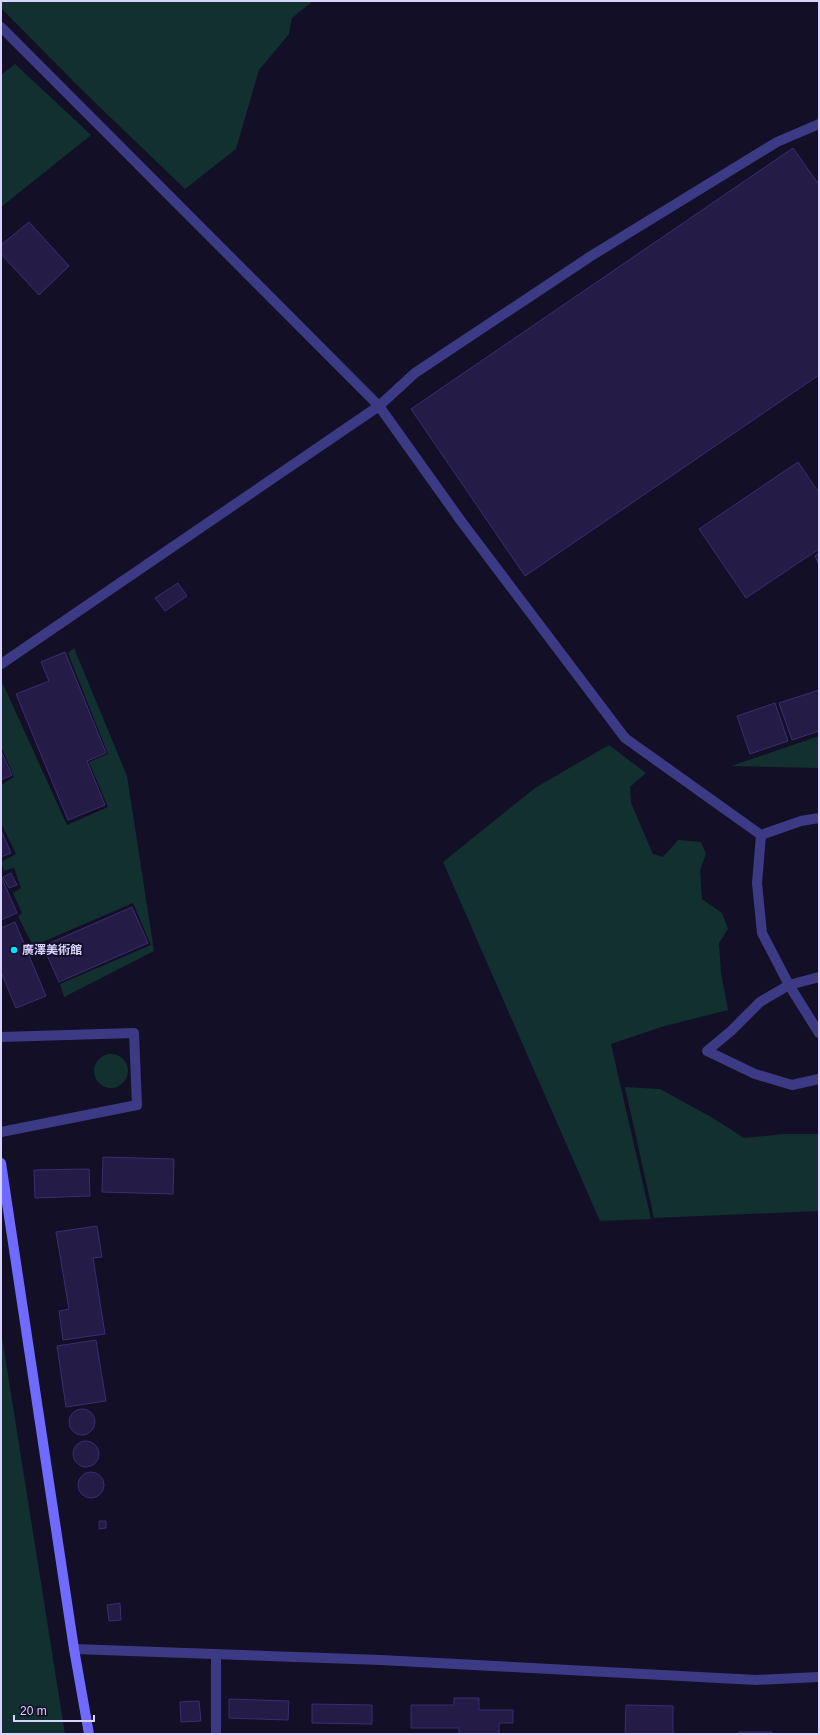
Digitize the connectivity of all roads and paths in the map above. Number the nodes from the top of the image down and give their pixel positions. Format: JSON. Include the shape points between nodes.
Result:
{"nodes":[{"id":1,"x":1,"y":27,"type":"edge"},
{"id":2,"x":819,"y":124,"type":"edge"},
{"id":3,"x":379,"y":406,"type":"junction"},
{"id":4,"x":1,"y":664,"type":"edge"},
{"id":5,"x":819,"y":818,"type":"edge"},
{"id":6,"x":761,"y":836,"type":"junction"},
{"id":7,"x":819,"y":976,"type":"edge"},
{"id":8,"x":789,"y":985,"type":"junction"},
{"id":9,"x":819,"y":1033,"type":"edge"},
{"id":10,"x":1,"y":1036,"type":"edge"},
{"id":11,"x":819,"y":1079,"type":"edge"},
{"id":12,"x":1,"y":1132,"type":"edge"},
{"id":13,"x":1,"y":1163,"type":"edge"},
{"id":14,"x":74,"y":1649,"type":"junction"},
{"id":15,"x":216,"y":1654,"type":"junction"},
{"id":16,"x":819,"y":1677,"type":"edge"},
{"id":17,"x":89,"y":1734,"type":"edge"},
{"id":18,"x":216,"y":1734,"type":"edge"}],
"edges":[{"from":1,"to":3,"type":"street"},
{"from":2,"to":3,"type":"street","via":[[777,142],[591,256],[415,373]]},
{"from":3,"to":4,"type":"street"},
{"from":3,"to":6,"type":"street","via":[[461,521],[625,738]]},
{"from":5,"to":6,"type":"street","via":[[801,821]]},
{"from":6,"to":8,"type":"street","via":[[757,883],[762,932]]},
{"from":7,"to":8,"type":"street"},
{"from":8,"to":9,"type":"street"},
{"from":8,"to":11,"type":"street","via":[[760,1002],[707,1051],[755,1074],[792,1085]]},
{"from":10,"to":12,"type":"street","via":[[134,1033],[137,1105]]},
{"from":13,"to":14,"type":"street"},
{"from":14,"to":15,"type":"street"},
{"from":14,"to":17,"type":"street"},
{"from":15,"to":16,"type":"street","via":[[756,1680]]},
{"from":15,"to":18,"type":"street"}]}
